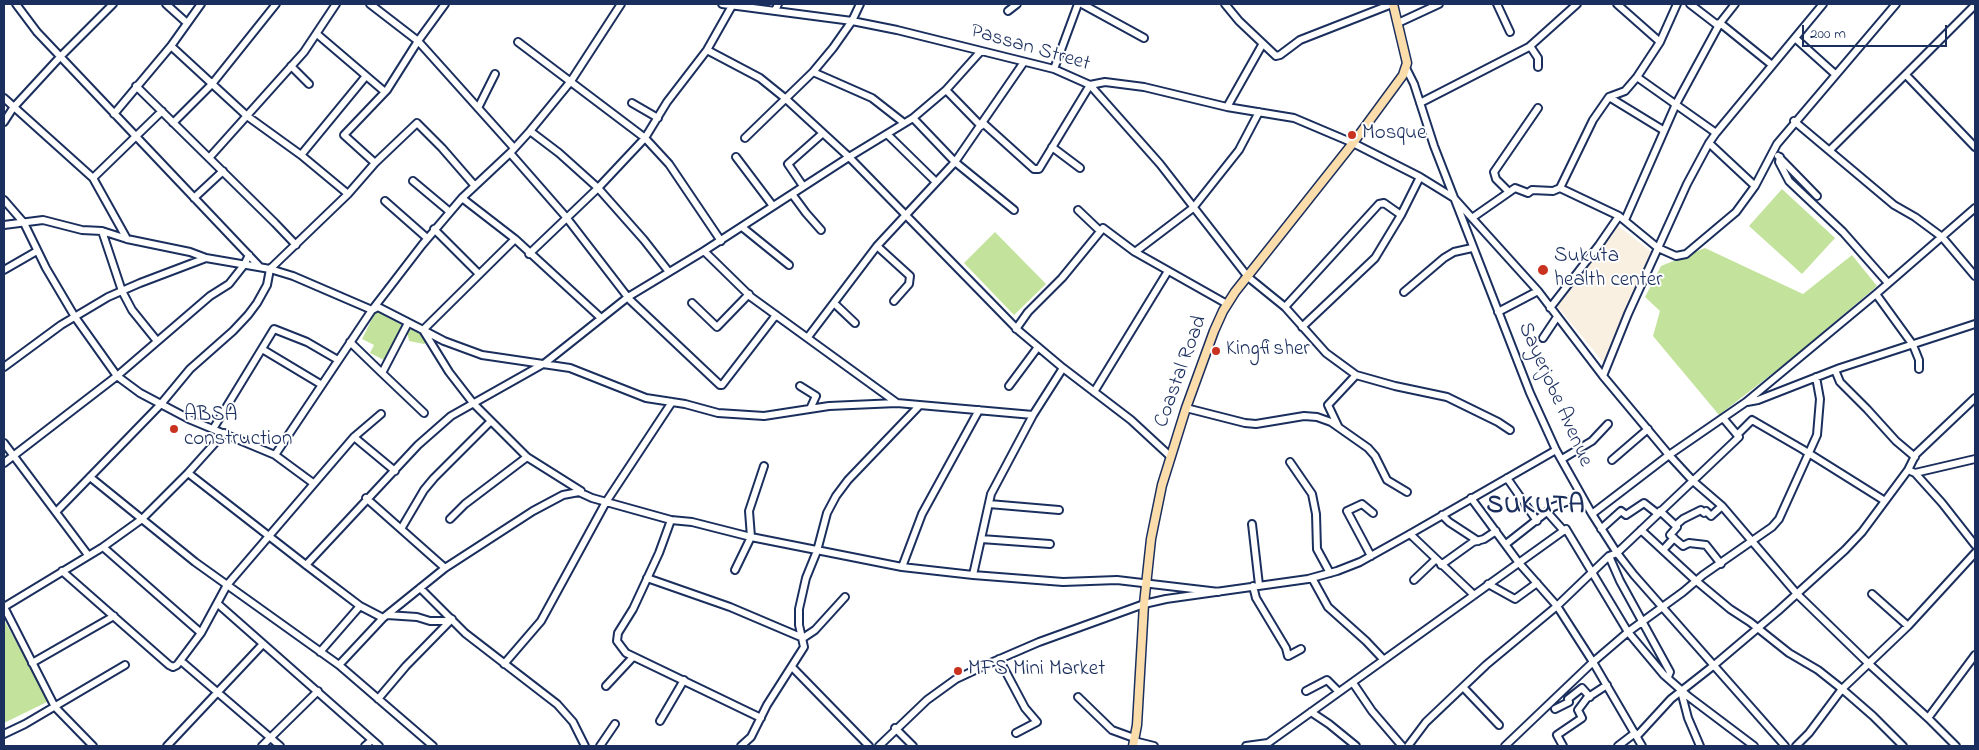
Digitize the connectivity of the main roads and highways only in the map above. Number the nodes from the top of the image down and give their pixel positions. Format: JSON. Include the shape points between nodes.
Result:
{"nodes":[{"id":1,"x":1392,"y":4,"type":"edge"},
{"id":2,"x":1406,"y":68,"type":"joint"},
{"id":3,"x":1134,"y":742,"type":"edge"}],
"edges":[{"from":1,"to":2,"type":"main road","name":"Sayerjobe Avenue"},
{"from":2,"to":3,"type":"main road","name":"Coastal Road","via":[[1353,143],[1227,304],[1214,331],[1162,486],[1146,584]]}]}
